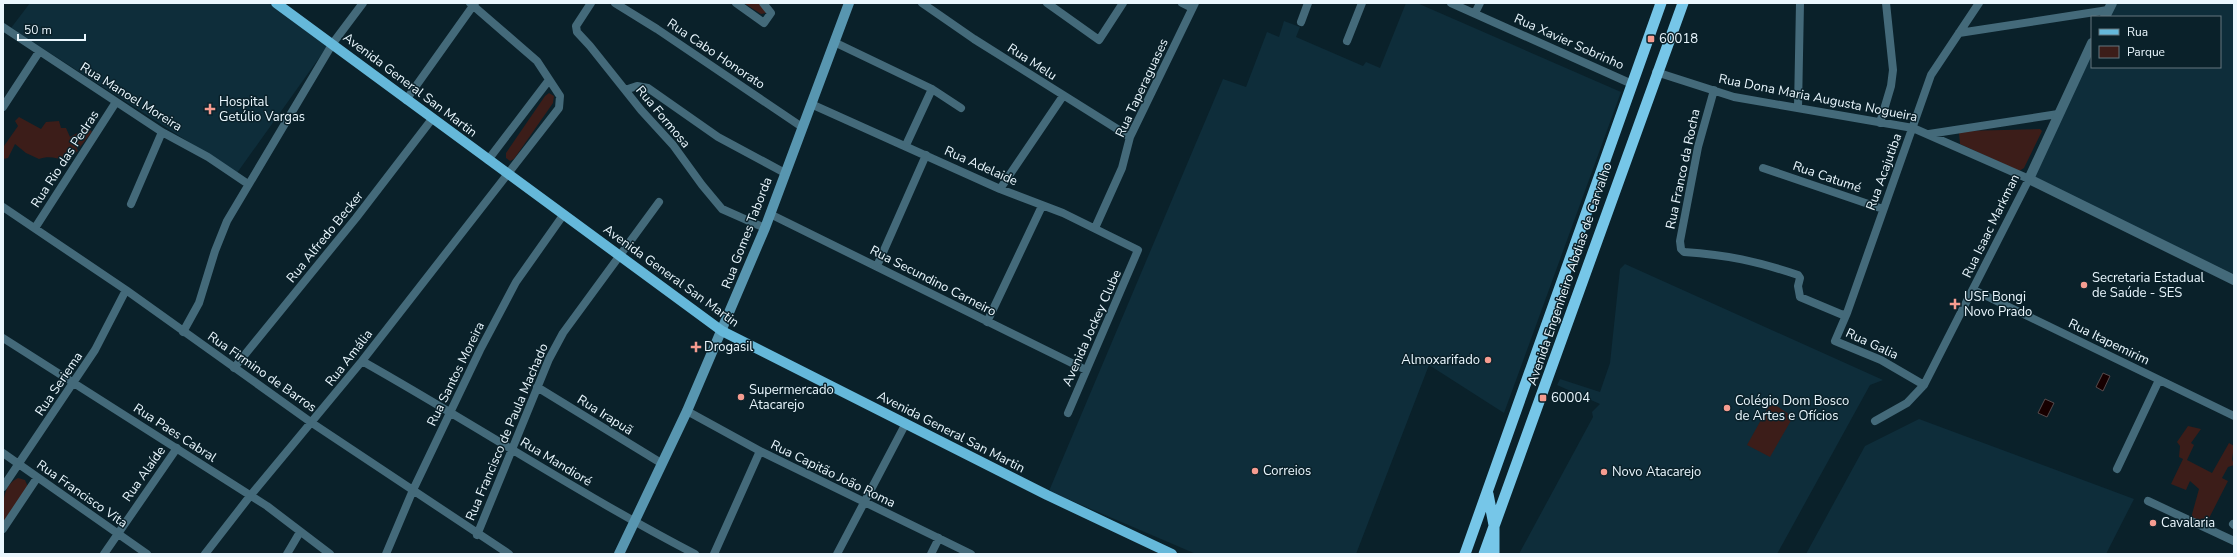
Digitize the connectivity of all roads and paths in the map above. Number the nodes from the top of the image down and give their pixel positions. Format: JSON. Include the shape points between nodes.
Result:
{"nodes":[{"id":1,"x":276,"y":3,"type":"edge"},
{"id":2,"x":363,"y":3,"type":"edge"},
{"id":3,"x":591,"y":3,"type":"edge"},
{"id":4,"x":615,"y":3,"type":"edge"},
{"id":5,"x":736,"y":3,"type":"edge"},
{"id":6,"x":763,"y":3,"type":"edge"},
{"id":7,"x":849,"y":3,"type":"edge"},
{"id":8,"x":922,"y":3,"type":"edge"},
{"id":9,"x":1047,"y":3,"type":"edge"},
{"id":10,"x":1123,"y":3,"type":"edge"},
{"id":11,"x":1182,"y":3,"type":"edge"},
{"id":12,"x":1308,"y":3,"type":"edge"},
{"id":13,"x":1362,"y":3,"type":"edge"},
{"id":14,"x":1451,"y":3,"type":"edge"},
{"id":15,"x":1480,"y":3,"type":"edge"},
{"id":16,"x":1661,"y":3,"type":"edge"},
{"id":17,"x":1683,"y":3,"type":"edge"},
{"id":18,"x":1800,"y":3,"type":"edge"},
{"id":19,"x":1886,"y":3,"type":"edge"},
{"id":20,"x":1979,"y":3,"type":"edge"},
{"id":21,"x":473,"y":4,"type":"edge"},
{"id":22,"x":1194,"y":6,"type":"edge"},
{"id":23,"x":2108,"y":10,"type":"edge"},
{"id":24,"x":1475,"y":13,"type":"junction"},
{"id":25,"x":1301,"y":22,"type":"dead end"},
{"id":26,"x":3,"y":27,"type":"edge"},
{"id":27,"x":1959,"y":33,"type":"junction"},
{"id":28,"x":1347,"y":41,"type":"dead end"},
{"id":29,"x":834,"y":42,"type":"junction"},
{"id":30,"x":333,"y":43,"type":"junction"},
{"id":31,"x":2091,"y":44,"type":"edge"},
{"id":32,"x":39,"y":52,"type":"junction"},
{"id":33,"x":1656,"y":72,"type":"junction"},
{"id":34,"x":549,"y":80,"type":"junction"},
{"id":35,"x":1632,"y":84,"type":"junction"},
{"id":36,"x":932,"y":89,"type":"junction"},
{"id":37,"x":625,"y":90,"type":"junction"},
{"id":38,"x":1714,"y":90,"type":"junction"},
{"id":39,"x":1063,"y":96,"type":"junction"},
{"id":40,"x":406,"y":100,"type":"junction"},
{"id":41,"x":116,"y":102,"type":"junction"},
{"id":42,"x":811,"y":104,"type":"junction"},
{"id":43,"x":3,"y":108,"type":"edge"},
{"id":44,"x":960,"y":108,"type":"dead end"},
{"id":45,"x":1798,"y":108,"type":"junction"},
{"id":46,"x":2058,"y":114,"type":"junction"},
{"id":47,"x":432,"y":119,"type":"junction"},
{"id":48,"x":1880,"y":123,"type":"junction"},
{"id":49,"x":802,"y":126,"type":"junction"},
{"id":50,"x":1912,"y":128,"type":"junction"},
{"id":51,"x":162,"y":132,"type":"junction"},
{"id":52,"x":1929,"y":134,"type":"junction"},
{"id":53,"x":1130,"y":137,"type":"junction"},
{"id":54,"x":906,"y":145,"type":"junction"},
{"id":55,"x":926,"y":155,"type":"junction"},
{"id":56,"x":488,"y":160,"type":"junction"},
{"id":57,"x":1762,"y":168,"type":"dead end"},
{"id":58,"x":785,"y":173,"type":"junction"},
{"id":59,"x":508,"y":174,"type":"junction"},
{"id":60,"x":2028,"y":179,"type":"junction"},
{"id":61,"x":248,"y":184,"type":"junction"},
{"id":62,"x":1000,"y":189,"type":"junction"},
{"id":63,"x":659,"y":202,"type":"dead end"},
{"id":64,"x":131,"y":204,"type":"dead end"},
{"id":65,"x":1042,"y":206,"type":"junction"},
{"id":66,"x":3,"y":207,"type":"edge"},
{"id":67,"x":1883,"y":209,"type":"junction"},
{"id":68,"x":564,"y":214,"type":"junction"},
{"id":69,"x":770,"y":214,"type":"junction"},
{"id":70,"x":35,"y":228,"type":"junction"},
{"id":71,"x":765,"y":228,"type":"junction"},
{"id":72,"x":1095,"y":228,"type":"junction"},
{"id":73,"x":1139,"y":252,"type":"joint"},
{"id":74,"x":620,"y":255,"type":"junction"},
{"id":75,"x":877,"y":266,"type":"junction"},
{"id":76,"x":2234,"y":280,"type":"edge"},
{"id":77,"x":126,"y":290,"type":"junction"},
{"id":78,"x":1974,"y":290,"type":"junction"},
{"id":79,"x":1846,"y":313,"type":"junction"},
{"id":80,"x":987,"y":322,"type":"junction"},
{"id":81,"x":722,"y":331,"type":"junction"},
{"id":82,"x":184,"y":332,"type":"junction"},
{"id":83,"x":3,"y":338,"type":"edge"},
{"id":84,"x":362,"y":361,"type":"junction"},
{"id":85,"x":234,"y":368,"type":"junction"},
{"id":86,"x":1086,"y":370,"type":"junction"},
{"id":87,"x":2159,"y":380,"type":"junction"},
{"id":88,"x":74,"y":383,"type":"junction"},
{"id":89,"x":1924,"y":384,"type":"junction"},
{"id":90,"x":537,"y":387,"type":"junction"},
{"id":91,"x":687,"y":411,"type":"junction"},
{"id":92,"x":451,"y":412,"type":"junction"},
{"id":93,"x":1068,"y":413,"type":"dead end"},
{"id":94,"x":2234,"y":416,"type":"edge"},
{"id":95,"x":1875,"y":421,"type":"dead end"},
{"id":96,"x":312,"y":423,"type":"junction"},
{"id":97,"x":906,"y":423,"type":"junction"},
{"id":98,"x":177,"y":448,"type":"junction"},
{"id":99,"x":513,"y":451,"type":"junction"},
{"id":100,"x":760,"y":451,"type":"junction"},
{"id":101,"x":3,"y":453,"type":"edge"},
{"id":102,"x":661,"y":463,"type":"junction"},
{"id":103,"x":19,"y":464,"type":"junction"},
{"id":104,"x":2117,"y":469,"type":"dead end"},
{"id":105,"x":37,"y":478,"type":"junction"},
{"id":106,"x":3,"y":487,"type":"edge"},
{"id":107,"x":413,"y":490,"type":"junction"},
{"id":108,"x":1487,"y":491,"type":"junction"},
{"id":109,"x":250,"y":496,"type":"junction"},
{"id":110,"x":2148,"y":501,"type":"dead end"},
{"id":111,"x":864,"y":502,"type":"junction"},
{"id":112,"x":634,"y":522,"type":"junction"},
{"id":113,"x":1494,"y":525,"type":"junction"},
{"id":114,"x":3,"y":529,"type":"edge"},
{"id":115,"x":300,"y":532,"type":"junction"},
{"id":116,"x":117,"y":534,"type":"junction"},
{"id":117,"x":477,"y":534,"type":"junction"},
{"id":118,"x":939,"y":538,"type":"junction"},
{"id":119,"x":2234,"y":541,"type":"edge"},
{"id":120,"x":104,"y":554,"type":"edge"},
{"id":121,"x":147,"y":554,"type":"edge"},
{"id":122,"x":205,"y":554,"type":"edge"},
{"id":123,"x":287,"y":554,"type":"edge"},
{"id":124,"x":330,"y":554,"type":"edge"},
{"id":125,"x":386,"y":554,"type":"edge"},
{"id":126,"x":508,"y":554,"type":"edge"},
{"id":127,"x":619,"y":554,"type":"edge"},
{"id":128,"x":695,"y":554,"type":"edge"},
{"id":129,"x":714,"y":554,"type":"edge"},
{"id":130,"x":837,"y":554,"type":"edge"},
{"id":131,"x":931,"y":554,"type":"edge"},
{"id":132,"x":971,"y":554,"type":"edge"},
{"id":133,"x":1172,"y":554,"type":"edge"},
{"id":134,"x":1465,"y":554,"type":"edge"},
{"id":135,"x":1484,"y":554,"type":"edge"},
{"id":136,"x":1494,"y":554,"type":"edge"}],
"edges":[{"from":1,"to":30,"type":"main road","name":"Avenida General San Martin"},
{"from":2,"to":30,"type":"street"},
{"from":3,"to":37,"type":"street","name":"Rua Formosa","via":[[577,23],[576,30]]},
{"from":4,"to":49,"type":"street","name":"Rua Cabo Honorato"},
{"from":5,"to":6,"type":"street","via":[[764,22],[771,13]]},
{"from":7,"to":29,"type":"main road","name":"Rua Gomes Taborda"},
{"from":8,"to":39,"type":"street","name":"Rua Melu"},
{"from":9,"to":10,"type":"street","via":[[1099,40]]},
{"from":11,"to":22,"type":"street"},
{"from":12,"to":25,"type":"street"},
{"from":13,"to":28,"type":"street"},
{"from":14,"to":24,"type":"street","name":"Rua Xavier Sobrinho"},
{"from":15,"to":24,"type":"street"},
{"from":16,"to":35,"type":"highway","name":"Avenida Engenheiro Abdias de Carvalho"},
{"from":17,"to":33,"type":"highway","name":"Avenida Engenheiro Abdias de Carvalho"},
{"from":18,"to":45,"type":"street"},
{"from":19,"to":48,"type":"street","via":[[1893,70]]},
{"from":20,"to":27,"type":"street","name":"Rua Acajutiba"},
{"from":21,"to":34,"type":"street","via":[[536,61]]},
{"from":21,"to":40,"type":"street"},
{"from":22,"to":53,"type":"street","name":"Rua Taperaguases"},
{"from":23,"to":27,"type":"street"},
{"from":24,"to":35,"type":"street","name":"Rua Xavier Sobrinho"},
{"from":26,"to":32,"type":"street","name":"Rua Manoel Moreira"},
{"from":27,"to":50,"type":"street","name":"Rua Acajutiba","via":[[1931,76]]},
{"from":29,"to":36,"type":"street"},
{"from":29,"to":42,"type":"main road","name":"Rua Gomes Taborda"},
{"from":30,"to":40,"type":"main road","name":"Avenida General San Martin"},
{"from":30,"to":61,"type":"street"},
{"from":31,"to":46,"type":"street","name":"Rua Isaac Markman"},
{"from":32,"to":41,"type":"street","name":"Rua Manoel Moreira"},
{"from":32,"to":43,"type":"street"},
{"from":33,"to":38,"type":"street","name":"Rua Dona Maria Augusta Nogueira"},
{"from":33,"to":113,"type":"highway","name":"Avenida Engenheiro Abdias de Carvalho"},
{"from":34,"to":56,"type":"street"},
{"from":34,"to":59,"type":"street","name":"Rua Amália","via":[[560,96],[559,108]]},
{"from":35,"to":108,"type":"highway","name":"Avenida Engenheiro Abdias de Carvalho"},
{"from":36,"to":44,"type":"street"},
{"from":36,"to":54,"type":"street"},
{"from":37,"to":58,"type":"street","via":[[637,86],[648,88],[718,137]]},
{"from":37,"to":71,"type":"street","name":"Rua Formosa","via":[[673,145],[722,209]]},
{"from":38,"to":45,"type":"street","name":"Rua Dona Maria Augusta Nogueira","via":[[1734,97]]},
{"from":38,"to":79,"type":"street","name":"Rua Franco da Rocha","via":[[1698,147],[1680,246],[1684,252],[1728,255],[1798,275],[1800,297],[1840,314]]},
{"from":39,"to":53,"type":"street","name":"Rua Melu"},
{"from":39,"to":62,"type":"street"},
{"from":40,"to":47,"type":"main road","name":"Avenida General San Martin"},
{"from":41,"to":51,"type":"street","name":"Rua Manoel Moreira"},
{"from":41,"to":70,"type":"street","name":"Rua Rio das Pedras"},
{"from":42,"to":49,"type":"main road","name":"Rua Gomes Taborda"},
{"from":42,"to":54,"type":"street","name":"Rua Adelaide"},
{"from":45,"to":48,"type":"street","name":"Rua Dona Maria Augusta Nogueira"},
{"from":46,"to":52,"type":"street","name":"Rua Dona Maria Augusta Nogueira"},
{"from":46,"to":60,"type":"street","name":"Rua Isaac Markman"},
{"from":47,"to":56,"type":"main road","name":"Avenida General San Martin"},
{"from":47,"to":85,"type":"street","name":"Rua Alfredo Becker"},
{"from":48,"to":50,"type":"street","name":"Rua Dona Maria Augusta Nogueira"},
{"from":49,"to":58,"type":"main road","name":"Rua Gomes Taborda"},
{"from":50,"to":52,"type":"street","name":"Rua Dona Maria Augusta Nogueira"},
{"from":50,"to":67,"type":"street","name":"Rua Acajutiba"},
{"from":51,"to":61,"type":"street","name":"Rua Manoel Moreira","via":[[208,157]]},
{"from":51,"to":64,"type":"street"},
{"from":52,"to":60,"type":"street","name":"Rua Dona Maria Augusta Nogueira"},
{"from":53,"to":72,"type":"street","name":"Rua Taperaguases","via":[[1122,168]]},
{"from":54,"to":55,"type":"street","name":"Rua Adelaide"},
{"from":55,"to":62,"type":"street","name":"Rua Adelaide"},
{"from":55,"to":75,"type":"street"},
{"from":56,"to":59,"type":"main road","name":"Avenida General San Martin"},
{"from":57,"to":67,"type":"street","name":"Rua Catumé"},
{"from":58,"to":69,"type":"main road","name":"Rua Gomes Taborda"},
{"from":59,"to":68,"type":"main road","name":"Avenida General San Martin"},
{"from":59,"to":84,"type":"street","name":"Rua Amália"},
{"from":60,"to":76,"type":"street","name":"Rua Dona Maria Augusta Nogueira","via":[[2222,278]]},
{"from":60,"to":78,"type":"street","name":"Rua Isaac Markman"},
{"from":61,"to":82,"type":"street","via":[[227,221],[199,303]]},
{"from":62,"to":65,"type":"street","name":"Rua Adelaide"},
{"from":63,"to":74,"type":"street","name":"Rua Francisco de Paula Machado"},
{"from":65,"to":72,"type":"street","name":"Rua Adelaide"},
{"from":65,"to":80,"type":"street"},
{"from":66,"to":70,"type":"street","name":"Rua Firmino de Barros"},
{"from":67,"to":79,"type":"street","name":"Rua Acajutiba"},
{"from":68,"to":74,"type":"main road","name":"Avenida General San Martin"},
{"from":68,"to":92,"type":"street","name":"Rua Santos Moreira","via":[[516,282]]},
{"from":69,"to":71,"type":"main road","name":"Rua Gomes Taborda"},
{"from":69,"to":75,"type":"street","name":"Rua Secundino Carneiro"},
{"from":70,"to":77,"type":"street","name":"Rua Firmino de Barros"},
{"from":71,"to":81,"type":"main road","name":"Rua Gomes Taborda"},
{"from":72,"to":73,"type":"street","name":"Rua Adelaide","via":[[1136,248]]},
{"from":73,"to":86,"type":"street","name":"Avenida Jockey Clube"},
{"from":74,"to":81,"type":"main road","name":"Avenida General San Martin"},
{"from":74,"to":90,"type":"street","name":"Rua Francisco de Paula Machado","via":[[563,333]]},
{"from":75,"to":80,"type":"street","name":"Rua Secundino Carneiro"},
{"from":77,"to":82,"type":"street","name":"Rua Firmino de Barros"},
{"from":77,"to":88,"type":"street","name":"Rua Seriema","via":[[95,350]]},
{"from":78,"to":87,"type":"street","name":"Rua Itapemirim"},
{"from":78,"to":89,"type":"street","name":"Rua Isaac Markman"},
{"from":79,"to":89,"type":"street","name":"Rua Galia","via":[[1835,341],[1881,360]]},
{"from":80,"to":86,"type":"street","name":"Rua Secundino Carneiro"},
{"from":81,"to":91,"type":"main road","name":"Rua Gomes Taborda"},
{"from":81,"to":97,"type":"main road","name":"Avenida General San Martin"},
{"from":82,"to":85,"type":"street","name":"Rua Firmino de Barros"},
{"from":83,"to":88,"type":"street","name":"Rua Paes Cabral"},
{"from":84,"to":92,"type":"street","name":"Rua Mandioré"},
{"from":84,"to":96,"type":"street","name":"Rua Amália"},
{"from":85,"to":96,"type":"street","name":"Rua Firmino de Barros"},
{"from":86,"to":93,"type":"street","name":"Avenida Jockey Clube"},
{"from":87,"to":94,"type":"street","name":"Rua Itapemirim"},
{"from":87,"to":104,"type":"street"},
{"from":88,"to":98,"type":"street","name":"Rua Paes Cabral"},
{"from":88,"to":103,"type":"street","name":"Rua Seriema"},
{"from":89,"to":95,"type":"street","name":"Rua Isaac Markman","via":[[1907,403]]},
{"from":90,"to":99,"type":"street","name":"Rua Francisco de Paula Machado"},
{"from":90,"to":102,"type":"street","name":"Rua Irapuã"},
{"from":91,"to":100,"type":"street","name":"Rua Capitão João Roma"},
{"from":91,"to":102,"type":"main road","name":"Rua Gomes Taborda"},
{"from":92,"to":99,"type":"street","name":"Rua Mandioré"},
{"from":92,"to":107,"type":"street","name":"Rua Santos Moreira"},
{"from":96,"to":107,"type":"street","name":"Rua Firmino de Barros"},
{"from":96,"to":109,"type":"street","name":"Rua Amália"},
{"from":97,"to":111,"type":"street"},
{"from":97,"to":133,"type":"main road","name":"Avenida General San Martin","via":[[1047,496]]},
{"from":98,"to":109,"type":"street","name":"Rua Paes Cabral"},
{"from":98,"to":116,"type":"street","name":"Rua Alaíde"},
{"from":99,"to":112,"type":"street","name":"Rua Mandioré"},
{"from":99,"to":117,"type":"street","name":"Rua Francisco de Paula Machado"},
{"from":100,"to":111,"type":"street","name":"Rua Capitão João Roma"},
{"from":100,"to":129,"type":"street"},
{"from":101,"to":103,"type":"street","name":"Rua Francisco Vita"},
{"from":102,"to":112,"type":"main road","name":"Rua Gomes Taborda"},
{"from":103,"to":105,"type":"street","name":"Rua Francisco Vita"},
{"from":103,"to":106,"type":"street","name":"Rua Seriema"},
{"from":105,"to":114,"type":"street"},
{"from":105,"to":116,"type":"street","name":"Rua Francisco Vita"},
{"from":107,"to":117,"type":"street","name":"Rua Firmino de Barros"},
{"from":107,"to":125,"type":"street","name":"Rua Santos Moreira"},
{"from":108,"to":113,"type":"highway"},
{"from":108,"to":134,"type":"highway","name":"Avenida Engenheiro Abdias de Carvalho"},
{"from":109,"to":115,"type":"street","name":"Rua Paes Cabral"},
{"from":109,"to":122,"type":"street","name":"Rua Amália"},
{"from":110,"to":119,"type":"street"},
{"from":111,"to":118,"type":"street","name":"Rua Capitão João Roma"},
{"from":111,"to":130,"type":"street"},
{"from":112,"to":127,"type":"main road","name":"Rua Gomes Taborda"},
{"from":112,"to":128,"type":"street","name":"Rua Mandioré"},
{"from":113,"to":135,"type":"highway","name":"Avenida Engenheiro Abdias de Carvalho"},
{"from":113,"to":136,"type":"highway"},
{"from":115,"to":123,"type":"street"},
{"from":115,"to":124,"type":"street","name":"Rua Paes Cabral"},
{"from":116,"to":120,"type":"street","name":"Rua Alaíde"},
{"from":116,"to":121,"type":"street","name":"Rua Francisco Vita"},
{"from":117,"to":126,"type":"street","name":"Rua Firmino de Barros"},
{"from":118,"to":131,"type":"street"},
{"from":118,"to":132,"type":"street","name":"Rua Capitão João Roma"}]}
